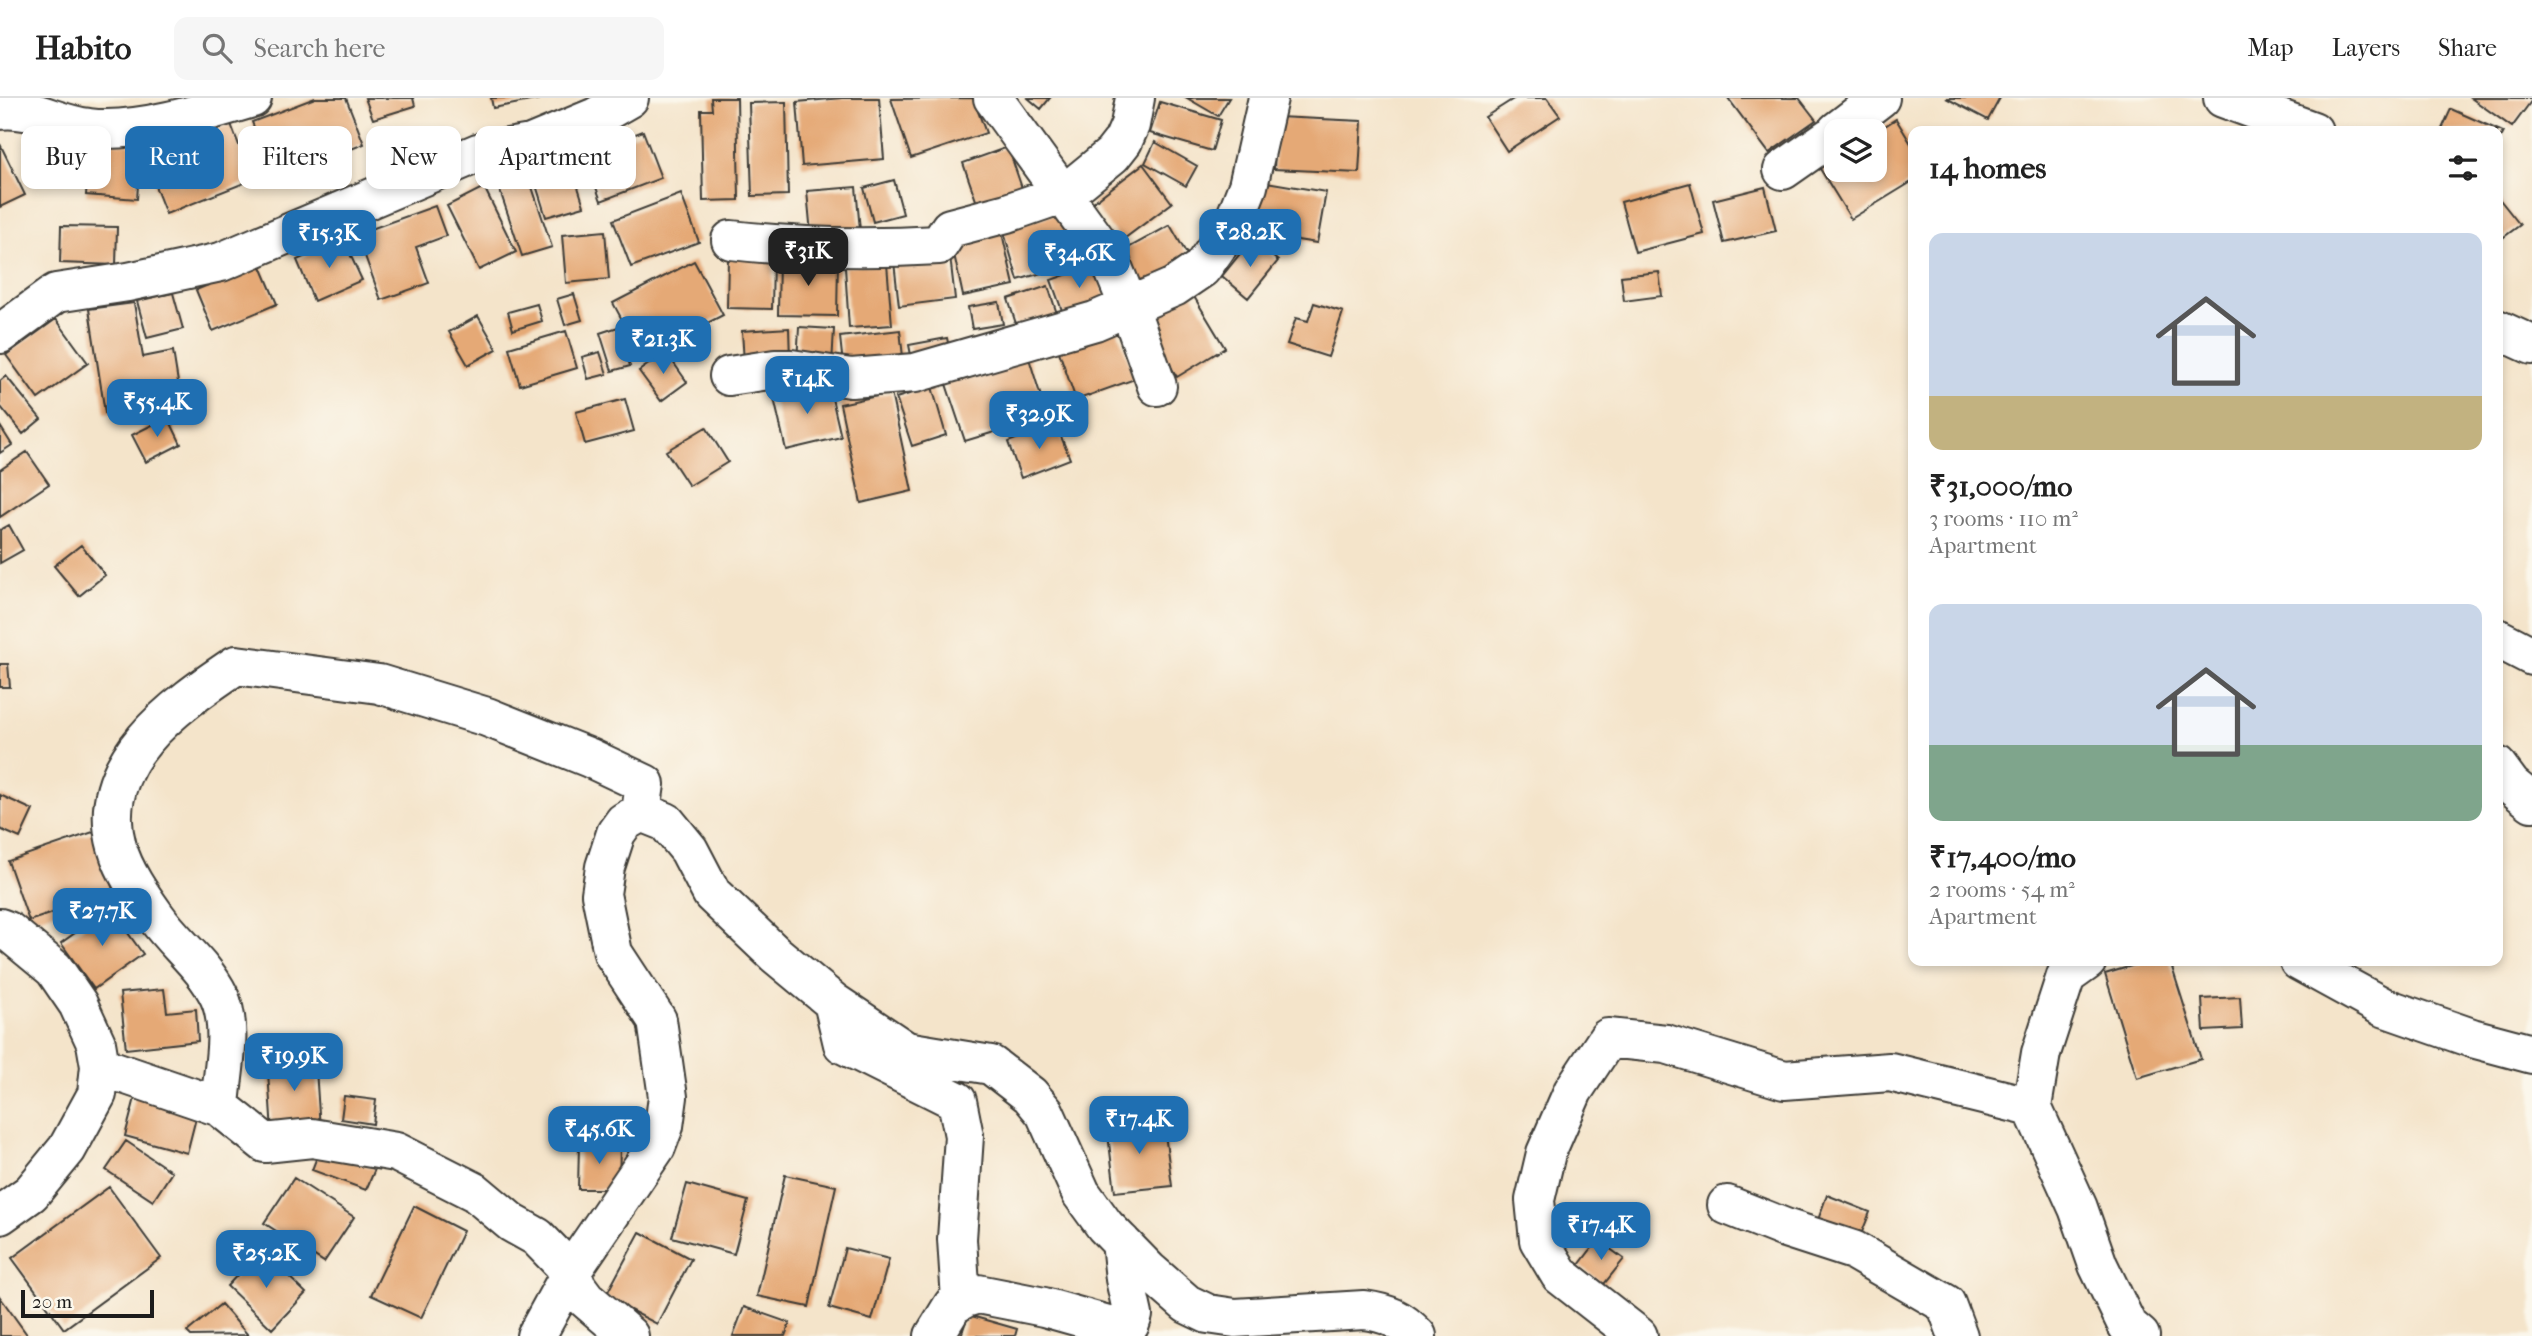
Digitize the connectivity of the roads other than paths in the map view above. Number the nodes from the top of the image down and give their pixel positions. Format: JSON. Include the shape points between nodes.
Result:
{"nodes":[{"id":1,"x":252,"y":98,"type":"edge"},
{"id":2,"x":629,"y":98,"type":"edge"},
{"id":3,"x":993,"y":98,"type":"edge"},
{"id":4,"x":1135,"y":98,"type":"edge"},
{"id":5,"x":1268,"y":98,"type":"edge"},
{"id":6,"x":1880,"y":98,"type":"edge"},
{"id":7,"x":2223,"y":98,"type":"edge"},
{"id":8,"x":0,"y":110,"type":"edge"},
{"id":9,"x":1853,"y":119,"type":"edge"},
{"id":10,"x":2299,"y":126,"type":"edge"},
{"id":11,"x":1824,"y":141,"type":"edge"},
{"id":12,"x":1783,"y":170,"type":"dead end"},
{"id":13,"x":1062,"y":194,"type":"junction"},
{"id":14,"x":732,"y":240,"type":"dead end"},
{"id":15,"x":1129,"y":307,"type":"junction"},
{"id":16,"x":2503,"y":332,"type":"edge"},
{"id":17,"x":0,"y":334,"type":"edge"},
{"id":18,"x":2532,"y":345,"type":"edge"},
{"id":19,"x":729,"y":376,"type":"dead end"},
{"id":20,"x":1157,"y":386,"type":"dead end"},
{"id":21,"x":2503,"y":641,"type":"edge"},
{"id":22,"x":2532,"y":656,"type":"edge"},
{"id":23,"x":2503,"y":774,"type":"edge"},
{"id":24,"x":2532,"y":802,"type":"edge"},
{"id":25,"x":640,"y":812,"type":"junction"},
{"id":26,"x":0,"y":928,"type":"edge"},
{"id":27,"x":2308,"y":966,"type":"edge"},
{"id":28,"x":2076,"y":969,"type":"edge"},
{"id":29,"x":832,"y":1002,"type":"junction"},
{"id":30,"x":2532,"y":1054,"type":"edge"},
{"id":31,"x":100,"y":1066,"type":"junction"},
{"id":32,"x":220,"y":1107,"type":"junction"},
{"id":33,"x":2032,"y":1107,"type":"junction"},
{"id":34,"x":1727,"y":1205,"type":"dead end"},
{"id":35,"x":0,"y":1215,"type":"edge"},
{"id":36,"x":1121,"y":1242,"type":"junction"},
{"id":37,"x":571,"y":1272,"type":"junction"},
{"id":38,"x":961,"y":1300,"type":"junction"},
{"id":39,"x":536,"y":1336,"type":"edge"},
{"id":40,"x":629,"y":1336,"type":"edge"},
{"id":41,"x":934,"y":1336,"type":"edge"},
{"id":42,"x":1417,"y":1336,"type":"edge"},
{"id":43,"x":1638,"y":1336,"type":"edge"},
{"id":44,"x":1958,"y":1336,"type":"edge"},
{"id":45,"x":2140,"y":1336,"type":"edge"}],
"edges":[{"from":1,"to":8,"type":"street","via":[[107,130],[32,111]]},
{"from":2,"to":17,"type":"street","via":[[531,144],[478,153],[221,262],[56,293]]},
{"from":3,"to":13,"type":"street"},
{"from":4,"to":13,"type":"street","via":[[1123,141]]},
{"from":5,"to":15,"type":"street","via":[[1248,186],[1233,224],[1202,268],[1174,287]]},
{"from":6,"to":9,"type":"street"},
{"from":7,"to":10,"type":"street"},
{"from":11,"to":12,"type":"street"},
{"from":13,"to":14,"type":"street","via":[[950,228],[939,245],[871,249]]},
{"from":13,"to":15,"type":"street","via":[[1109,258]]},
{"from":15,"to":19,"type":"street","via":[[915,373],[851,378],[775,369]]},
{"from":15,"to":20,"type":"street"},
{"from":16,"to":18,"type":"street"},
{"from":21,"to":22,"type":"street"},
{"from":23,"to":24,"type":"street"},
{"from":25,"to":29,"type":"street","via":[[666,822],[689,850],[712,894]]},
{"from":25,"to":32,"type":"street","via":[[645,784],[487,717],[379,684],[236,665],[208,684],[151,731],[128,760],[114,791],[113,813],[117,848],[135,886],[219,996],[227,1022]]},
{"from":25,"to":37,"type":"street","via":[[616,834],[601,894],[613,953],[657,1020],[668,1097],[664,1126],[656,1147]]},
{"from":26,"to":31,"type":"street","via":[[54,969],[78,1004],[96,1043]]},
{"from":27,"to":30,"type":"street","via":[[2383,1007]]},
{"from":28,"to":33,"type":"street","via":[[2041,1053]]},
{"from":29,"to":36,"type":"street","via":[[906,1051],[990,1065],[1030,1095],[1045,1114],[1082,1193]]},
{"from":29,"to":38,"type":"street","via":[[843,1044],[957,1101],[964,1136],[957,1239]]},
{"from":31,"to":32,"type":"street"},
{"from":31,"to":35,"type":"street","via":[[97,1094],[67,1149],[31,1193]]},
{"from":32,"to":37,"type":"street","via":[[265,1143],[312,1138],[396,1152],[475,1192],[537,1237]]},
{"from":33,"to":43,"type":"street","via":[[1890,1072],[1784,1080],[1666,1044],[1608,1038],[1573,1091],[1546,1153],[1535,1200],[1539,1240],[1560,1275]]},
{"from":33,"to":45,"type":"street","via":[[2078,1208],[2098,1265],[2127,1325]]},
{"from":34,"to":44,"type":"street","via":[[1853,1250],[1946,1304]]},
{"from":36,"to":38,"type":"street","via":[[1133,1315],[1130,1324],[1108,1325],[978,1294]]},
{"from":36,"to":42,"type":"street","via":[[1187,1304],[1208,1314],[1235,1318],[1385,1312]]},
{"from":37,"to":39,"type":"street"},
{"from":37,"to":40,"type":"street","via":[[586,1299]]},
{"from":38,"to":41,"type":"street"}]}
